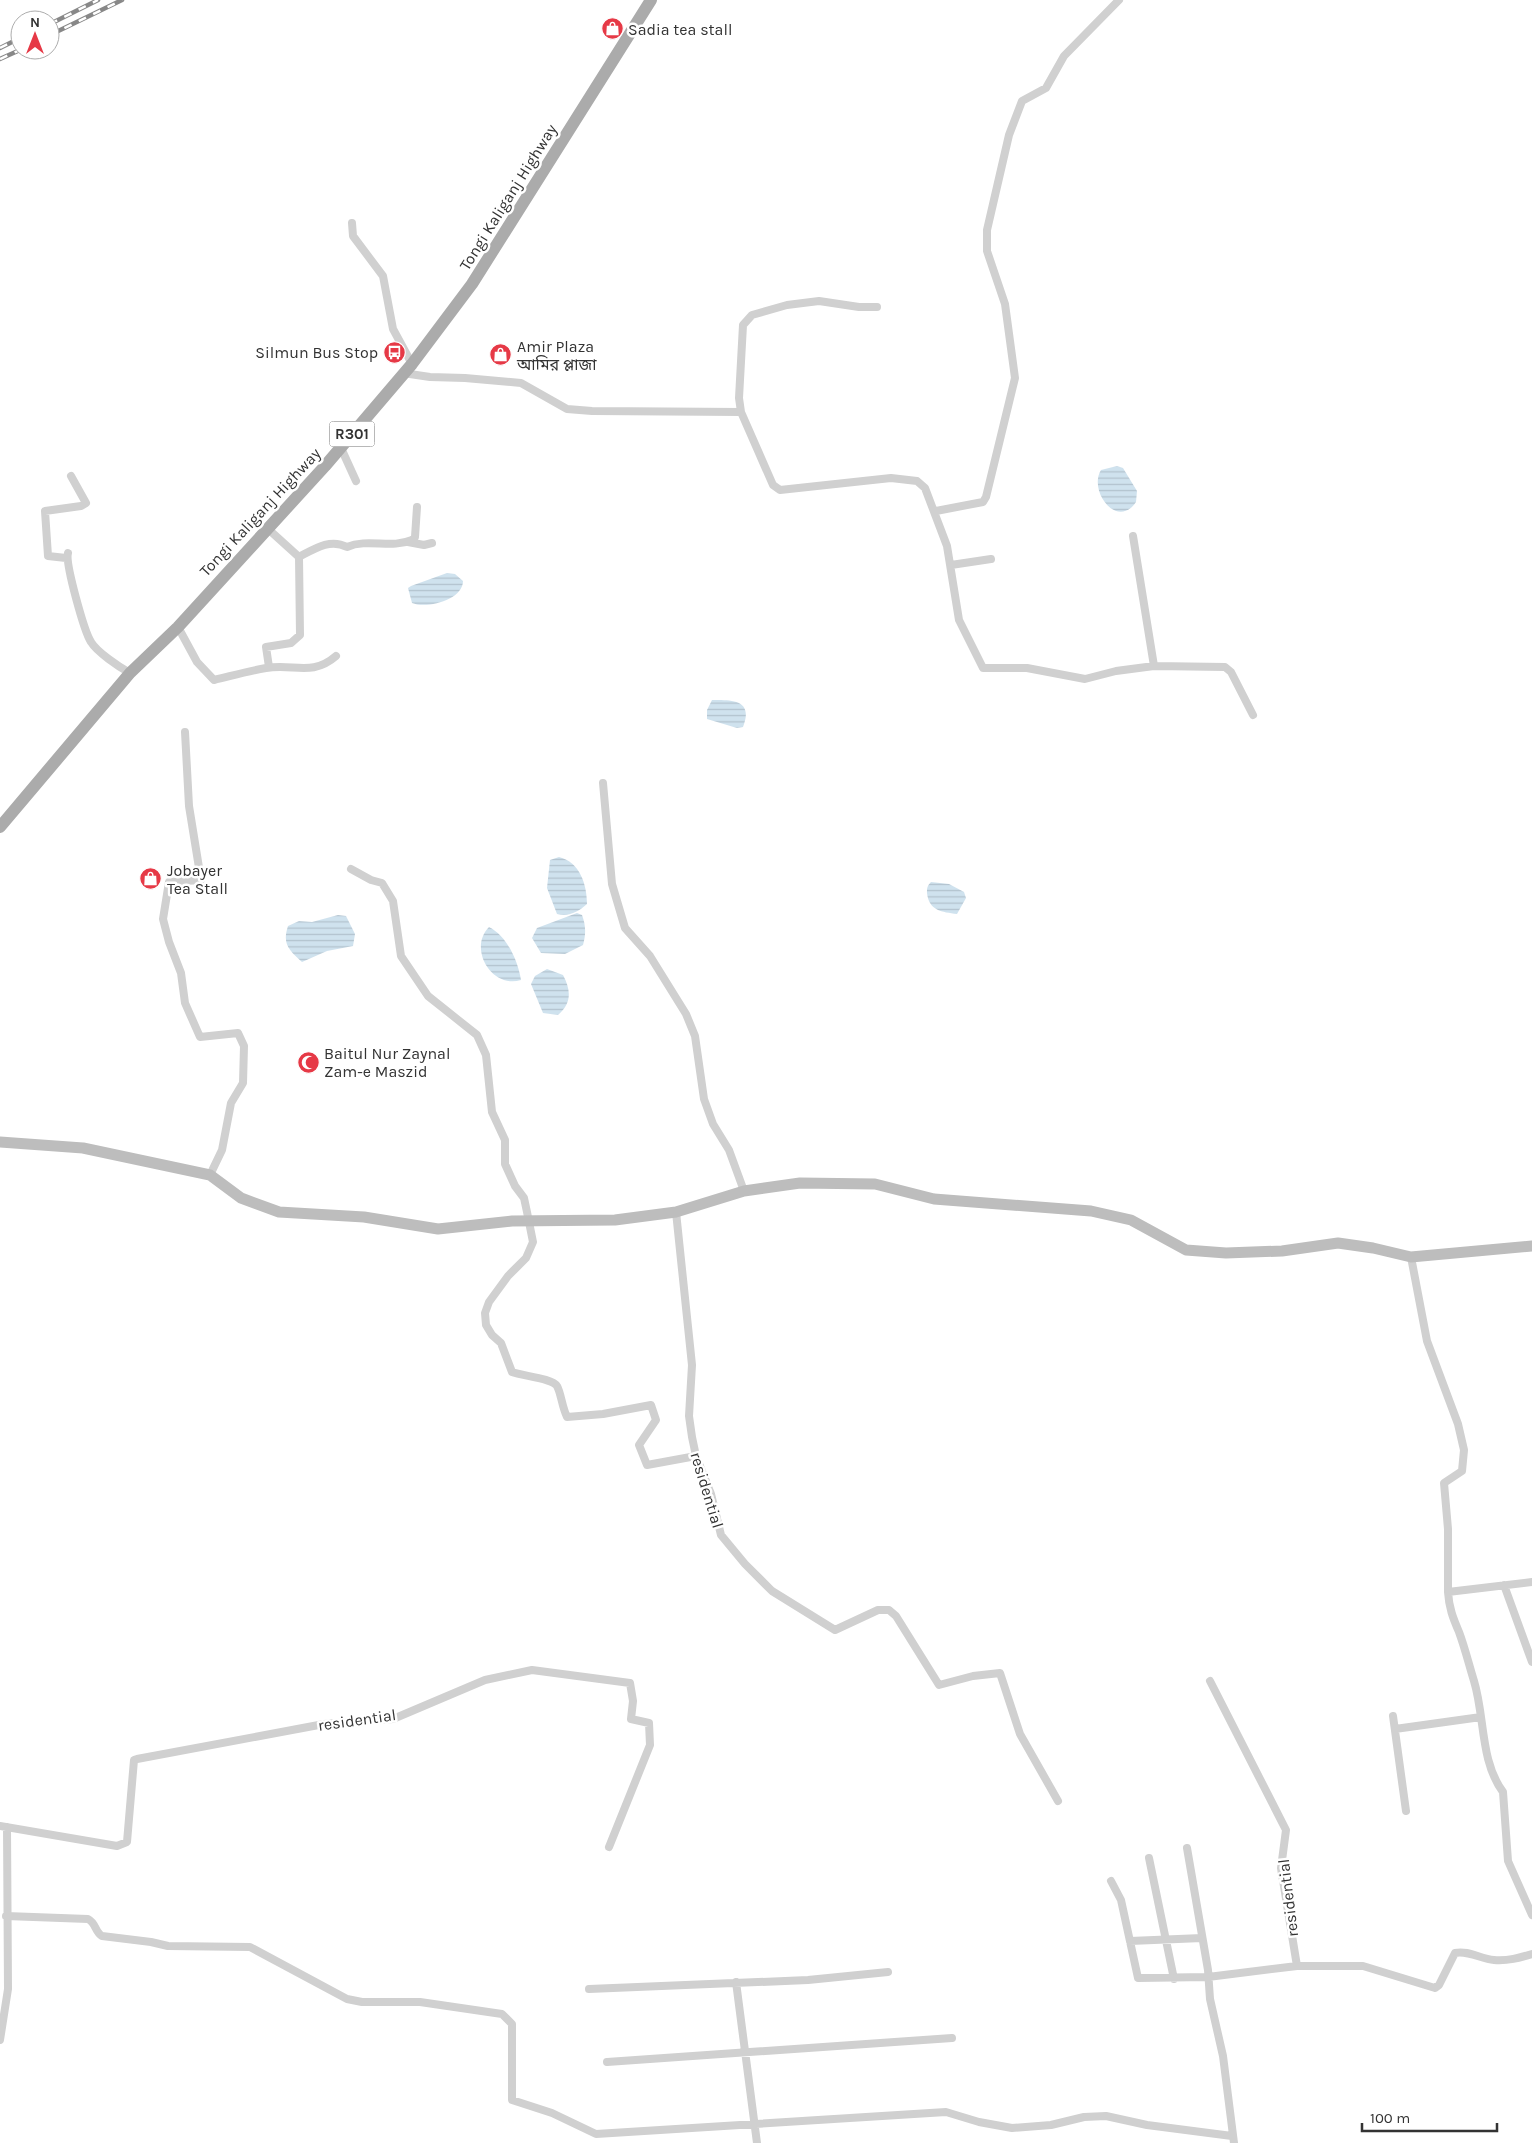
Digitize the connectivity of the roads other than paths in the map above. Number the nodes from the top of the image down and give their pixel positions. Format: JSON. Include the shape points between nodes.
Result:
{"nodes":[{"id":1,"x":651,"y":0,"type":"edge"},
{"id":2,"x":1119,"y":0,"type":"edge"},
{"id":3,"x":352,"y":223,"type":"dead end"},
{"id":4,"x":876,"y":307,"type":"dead end"},
{"id":5,"x":408,"y":369,"type":"junction"},
{"id":6,"x":741,"y":412,"type":"junction"},
{"id":7,"x":341,"y":448,"type":"junction"},
{"id":8,"x":71,"y":476,"type":"dead end"},
{"id":9,"x":356,"y":481,"type":"dead end"},
{"id":10,"x":417,"y":507,"type":"dead end"},
{"id":11,"x":936,"y":510,"type":"junction"},
{"id":12,"x":267,"y":528,"type":"junction"},
{"id":13,"x":1133,"y":536,"type":"dead end"},
{"id":14,"x":406,"y":543,"type":"junction"},
{"id":15,"x":432,"y":543,"type":"dead end"},
{"id":16,"x":298,"y":558,"type":"junction"},
{"id":17,"x":991,"y":559,"type":"dead end"},
{"id":18,"x":951,"y":565,"type":"junction"},
{"id":19,"x":178,"y":627,"type":"junction"},
{"id":20,"x":336,"y":656,"type":"dead end"},
{"id":21,"x":1154,"y":666,"type":"junction"},
{"id":22,"x":269,"y":667,"type":"junction"},
{"id":23,"x":130,"y":673,"type":"junction"},
{"id":24,"x":1254,"y":715,"type":"dead end"},
{"id":25,"x":185,"y":732,"type":"dead end"},
{"id":26,"x":603,"y":782,"type":"dead end"},
{"id":27,"x":0,"y":827,"type":"edge"},
{"id":28,"x":351,"y":869,"type":"dead end"},
{"id":29,"x":0,"y":1142,"type":"edge"},
{"id":30,"x":210,"y":1175,"type":"junction"},
{"id":31,"x":744,"y":1191,"type":"junction"},
{"id":32,"x":676,"y":1212,"type":"junction"},
{"id":33,"x":528,"y":1222,"type":"junction"},
{"id":34,"x":1532,"y":1246,"type":"edge"},
{"id":35,"x":1411,"y":1257,"type":"junction"},
{"id":36,"x":696,"y":1456,"type":"junction"},
{"id":37,"x":1532,"y":1582,"type":"edge"},
{"id":38,"x":1504,"y":1585,"type":"junction"},
{"id":39,"x":1448,"y":1592,"type":"junction"},
{"id":40,"x":1532,"y":1662,"type":"edge"},
{"id":41,"x":1210,"y":1682,"type":"dead end"},
{"id":42,"x":1392,"y":1716,"type":"dead end"},
{"id":43,"x":1481,"y":1717,"type":"junction"},
{"id":44,"x":1395,"y":1729,"type":"junction"},
{"id":45,"x":1058,"y":1802,"type":"dead end"},
{"id":46,"x":1406,"y":1811,"type":"dead end"},
{"id":47,"x":3,"y":1827,"type":"edge"},
{"id":48,"x":609,"y":1846,"type":"dead end"},
{"id":49,"x":1187,"y":1848,"type":"dead end"},
{"id":50,"x":1148,"y":1858,"type":"dead end"},
{"id":51,"x":1111,"y":1881,"type":"dead end"},
{"id":52,"x":1532,"y":1915,"type":"edge"},
{"id":53,"x":6,"y":1916,"type":"junction"},
{"id":54,"x":1202,"y":1938,"type":"junction"},
{"id":55,"x":1166,"y":1940,"type":"junction"},
{"id":56,"x":1130,"y":1941,"type":"junction"},
{"id":57,"x":1532,"y":1954,"type":"edge"},
{"id":58,"x":1297,"y":1966,"type":"junction"},
{"id":59,"x":888,"y":1972,"type":"dead end"},
{"id":60,"x":1208,"y":1977,"type":"junction"},
{"id":61,"x":1174,"y":1979,"type":"junction"},
{"id":62,"x":736,"y":1982,"type":"junction"},
{"id":63,"x":589,"y":1989,"type":"dead end"},
{"id":64,"x":952,"y":2038,"type":"dead end"},
{"id":65,"x":0,"y":2040,"type":"edge"},
{"id":66,"x":746,"y":2052,"type":"junction"},
{"id":67,"x":607,"y":2062,"type":"dead end"},
{"id":68,"x":755,"y":2126,"type":"junction"},
{"id":69,"x":1233,"y":2140,"type":"edge"},
{"id":70,"x":757,"y":2143,"type":"edge"}],
"edges":[{"from":1,"to":5,"type":"main road","name":"Tongi Kaliganj Highway","number":"R301","via":[[472,284]]},
{"from":2,"to":11,"type":"street","via":[[1064,56],[1046,88],[1022,101],[1010,135],[987,230],[987,251],[1005,304],[1014,378],[986,497],[983,502]]},
{"from":3,"to":5,"type":"street","via":[[353,236],[383,276],[394,329]]},
{"from":4,"to":6,"type":"street","via":[[818,301],[787,305],[752,315],[743,325]]},
{"from":5,"to":6,"type":"street","via":[[430,377],[520,383],[567,409]]},
{"from":5,"to":7,"type":"main road","name":"Tongi Kaliganj Highway","number":"R301"},
{"from":6,"to":11,"type":"street","via":[[773,485],[780,490],[868,479],[917,481],[925,488]]},
{"from":7,"to":9,"type":"street"},
{"from":7,"to":12,"type":"main road","name":"Tongi Kaliganj Highway","number":"R301"},
{"from":8,"to":23,"type":"street","via":[[86,503],[45,511],[48,556],[67,555],[91,642]]},
{"from":10,"to":14,"type":"street","via":[[415,537]]},
{"from":11,"to":18,"type":"street"},
{"from":12,"to":16,"type":"street"},
{"from":12,"to":19,"type":"main road","name":"Tongi Kaliganj Highway","number":"R301"},
{"from":13,"to":21,"type":"street"},
{"from":14,"to":15,"type":"street"},
{"from":14,"to":16,"type":"street","via":[[353,544],[347,547],[340,543],[327,543]]},
{"from":16,"to":22,"type":"street","via":[[300,635],[291,643],[266,647]]},
{"from":17,"to":18,"type":"street"},
{"from":18,"to":21,"type":"street","via":[[959,620],[983,668],[1027,668],[1085,679]]},
{"from":19,"to":22,"type":"street","via":[[197,662],[214,680]]},
{"from":19,"to":23,"type":"main road","name":"Tongi Kaliganj Highway","number":"R301"},
{"from":20,"to":22,"type":"street","via":[[325,665],[299,669]]},
{"from":21,"to":24,"type":"street","via":[[1229,668]]},
{"from":23,"to":27,"type":"main road","name":"Tongi Kaliganj Highway","number":"R301"},
{"from":25,"to":30,"type":"street","via":[[189,806],[201,880],[169,882],[163,919],[181,974],[185,1003],[200,1037],[238,1034],[244,1046],[243,1083],[231,1103],[222,1150]]},
{"from":26,"to":31,"type":"street","via":[[612,884],[625,928],[650,956],[686,1014],[695,1036],[704,1099],[713,1124],[729,1150]]},
{"from":28,"to":33,"type":"street","via":[[382,883],[393,901],[401,956],[428,996],[477,1035],[486,1055],[492,1112],[505,1140],[505,1164],[524,1198]]},
{"from":29,"to":30,"type":"street","via":[[83,1148]]},
{"from":30,"to":33,"type":"street","via":[[241,1198],[279,1212],[364,1217],[438,1229]]},
{"from":31,"to":32,"type":"street"},
{"from":31,"to":35,"type":"street","via":[[800,1183],[875,1184],[934,1199],[1116,1215],[1186,1250],[1226,1253],[1282,1251],[1338,1243]]},
{"from":32,"to":33,"type":"street","via":[[615,1220]]},
{"from":32,"to":36,"type":"street","name":"residential","via":[[692,1366],[690,1416]]},
{"from":33,"to":36,"type":"street","via":[[533,1242],[526,1258],[508,1276],[485,1313],[486,1325],[501,1343],[512,1372],[550,1381],[557,1386],[567,1417],[651,1405],[656,1420],[639,1445],[647,1464]]},
{"from":34,"to":35,"type":"street"},
{"from":35,"to":39,"type":"street","via":[[1427,1341],[1458,1424],[1464,1450],[1462,1471],[1444,1483]]},
{"from":36,"to":45,"type":"street","name":"residential","via":[[712,1494],[721,1535],[772,1591],[835,1630],[878,1610],[889,1610],[939,1685],[1000,1673],[1020,1734]]},
{"from":37,"to":38,"type":"street"},
{"from":38,"to":39,"type":"street"},
{"from":38,"to":40,"type":"street"},
{"from":39,"to":43,"type":"street","via":[[1450,1612],[1474,1682]]},
{"from":41,"to":58,"type":"street","name":"residential","via":[[1286,1830],[1281,1868]]},
{"from":42,"to":44,"type":"street"},
{"from":43,"to":44,"type":"street"},
{"from":43,"to":52,"type":"street","via":[[1489,1765],[1503,1792],[1508,1861]]},
{"from":44,"to":46,"type":"street"},
{"from":47,"to":48,"type":"street","name":"residential","via":[[124,1845],[127,1842],[134,1760],[324,1724],[393,1719],[484,1680],[532,1670],[630,1683],[631,1719],[649,1723],[650,1745]]},
{"from":47,"to":53,"type":"street"},
{"from":49,"to":54,"type":"street"},
{"from":50,"to":55,"type":"street"},
{"from":51,"to":56,"type":"street","via":[[1121,1900]]},
{"from":53,"to":65,"type":"street","via":[[8,1989]]},
{"from":53,"to":68,"type":"street","via":[[88,1919],[102,1936],[168,1946],[250,1947],[347,2000],[420,2002],[502,2014],[512,2024],[512,2100],[552,2113],[596,2134]]},
{"from":54,"to":55,"type":"street"},
{"from":54,"to":60,"type":"street"},
{"from":55,"to":56,"type":"street"},
{"from":55,"to":61,"type":"street"},
{"from":56,"to":61,"type":"street","via":[[1138,1978]]},
{"from":57,"to":58,"type":"street","via":[[1509,1960],[1492,1960],[1455,1953],[1435,1988],[1363,1966]]},
{"from":58,"to":60,"type":"street"},
{"from":59,"to":62,"type":"street","via":[[808,1980]]},
{"from":60,"to":61,"type":"street"},
{"from":60,"to":69,"type":"street","via":[[1223,2056]]},
{"from":62,"to":63,"type":"street"},
{"from":62,"to":66,"type":"street"},
{"from":64,"to":66,"type":"street"},
{"from":66,"to":67,"type":"street"},
{"from":66,"to":68,"type":"street"},
{"from":68,"to":69,"type":"street","via":[[946,2112],[1012,2128],[1106,2116]]},
{"from":68,"to":70,"type":"street"}]}
